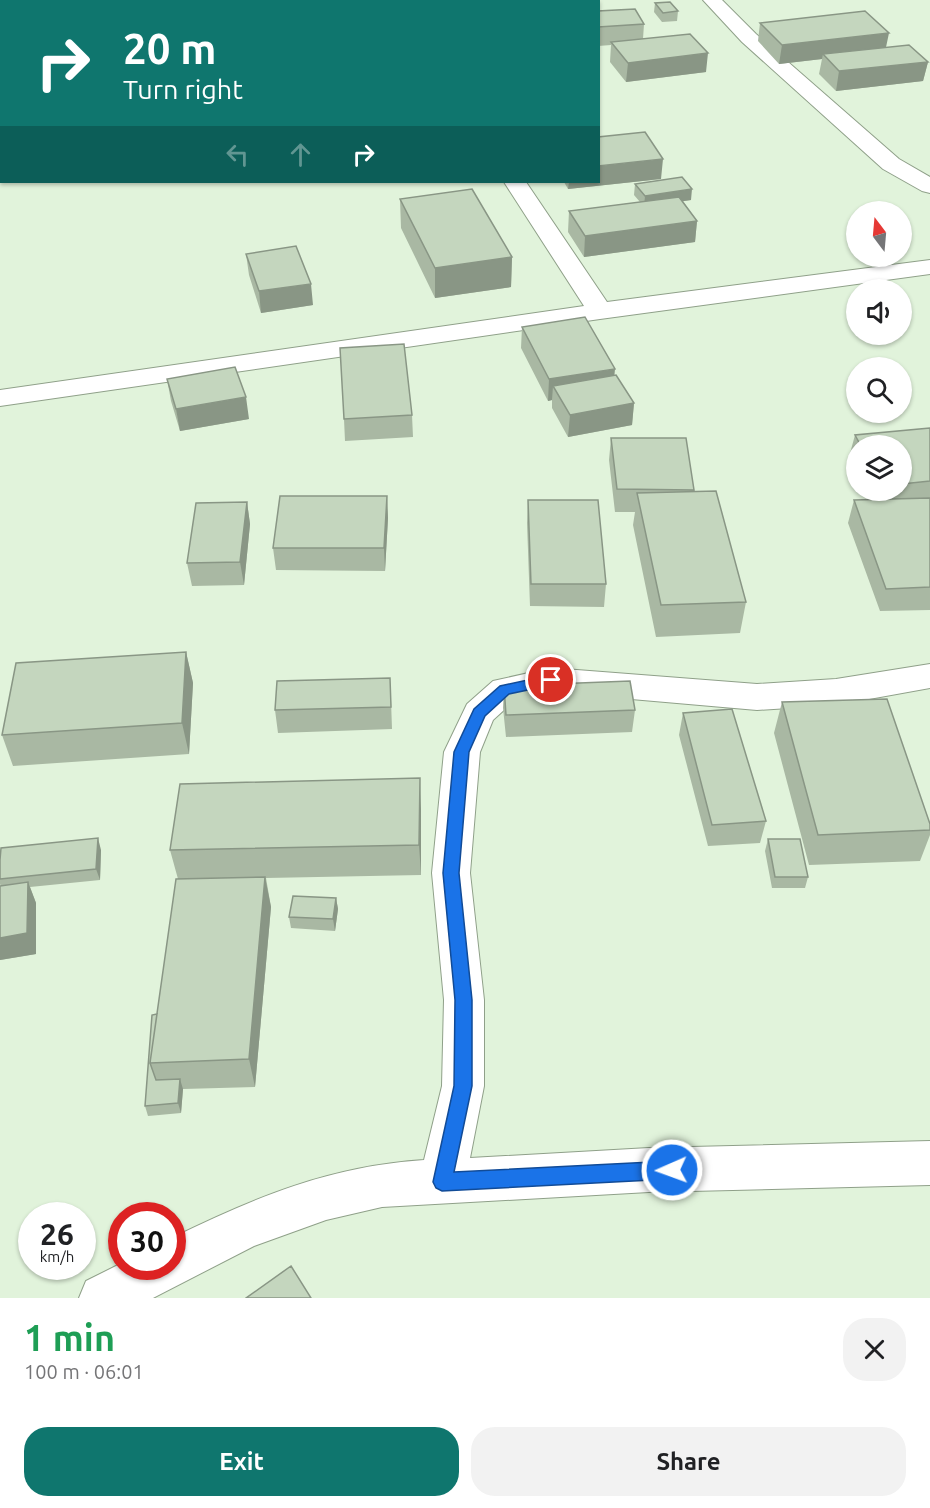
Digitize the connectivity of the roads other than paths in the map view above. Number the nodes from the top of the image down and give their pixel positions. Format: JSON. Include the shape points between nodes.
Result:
{"nodes":[{"id":1,"x":712,"y":0,"type":"edge"},
{"id":2,"x":516,"y":183,"type":"edge"},
{"id":3,"x":930,"y":186,"type":"edge"},
{"id":4,"x":930,"y":267,"type":"edge"},
{"id":5,"x":600,"y":311,"type":"junction"},
{"id":6,"x":0,"y":398,"type":"edge"},
{"id":7,"x":930,"y":676,"type":"edge"},
{"id":8,"x":930,"y":1163,"type":"edge"},
{"id":9,"x":442,"y":1182,"type":"junction"},
{"id":10,"x":186,"y":1256,"type":"edge"},
{"id":11,"x":138,"y":1280,"type":"edge"},
{"id":12,"x":103,"y":1298,"type":"edge"}],
"edges":[{"from":1,"to":3,"type":"street","via":[[749,38],[891,164]]},
{"from":2,"to":5,"type":"street"},
{"from":4,"to":5,"type":"street"},
{"from":5,"to":6,"type":"street"},
{"from":7,"to":9,"type":"street","via":[[836,692],[757,697],[551,680],[505,690],[479,713],[462,752],[451,873],[464,1000],[463,1086]]},
{"from":8,"to":9,"type":"street","via":[[649,1170]]},
{"from":9,"to":10,"type":"street","via":[[382,1185],[326,1197],[243,1227]]},
{"from":11,"to":12,"type":"street"}]}
